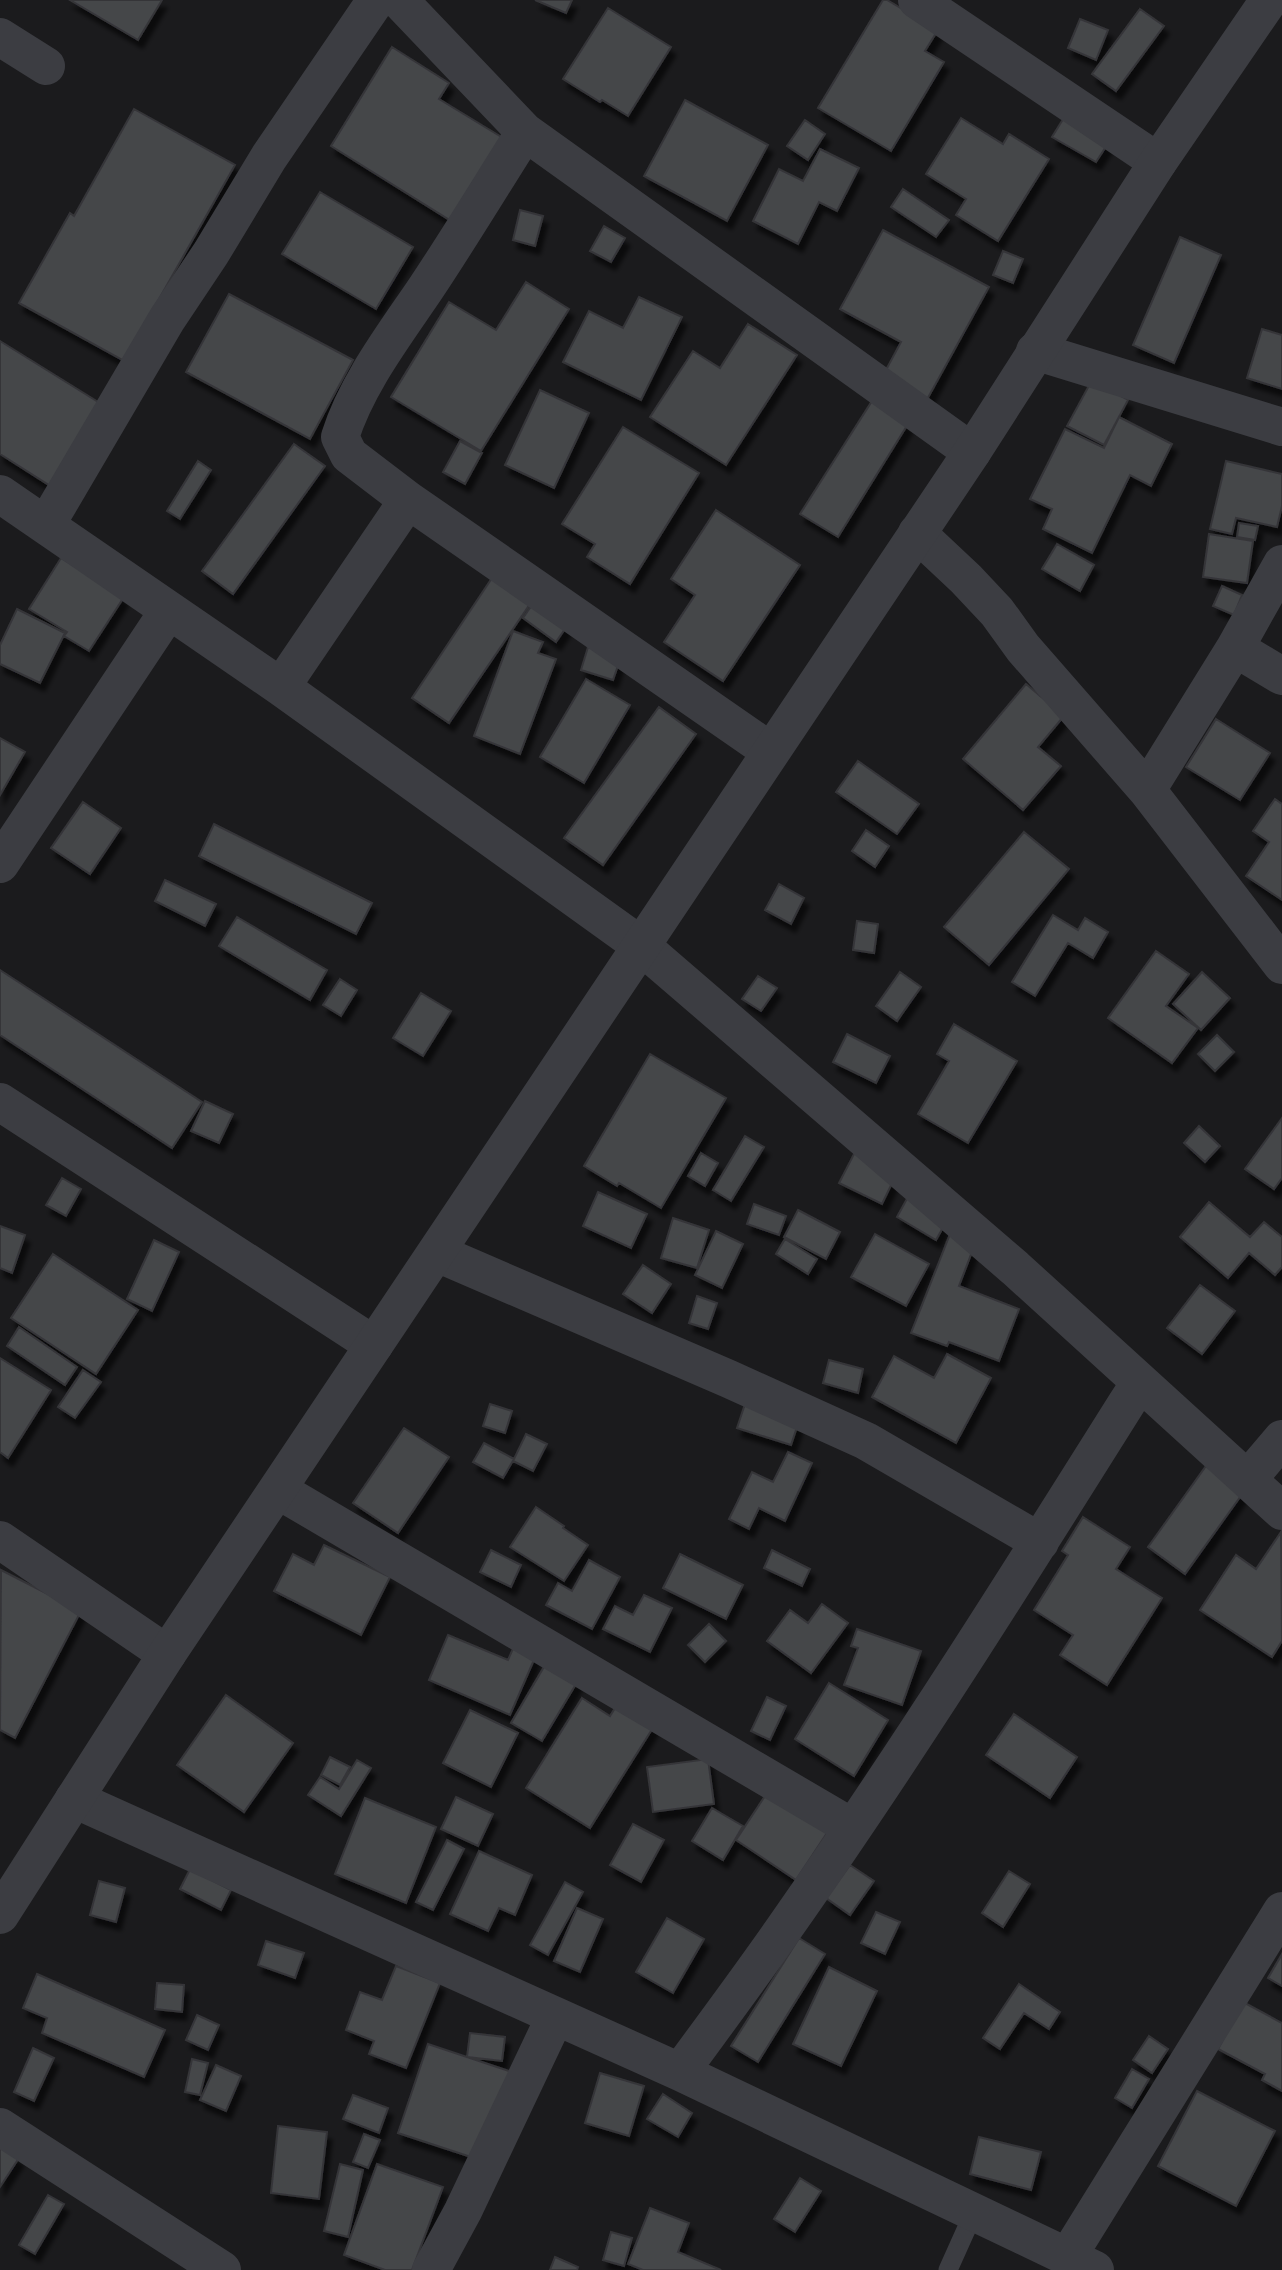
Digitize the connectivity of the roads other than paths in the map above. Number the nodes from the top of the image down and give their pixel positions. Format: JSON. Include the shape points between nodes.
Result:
{"nodes":[{"id":1,"x":376,"y":0,"type":"edge"},
{"id":2,"x":399,"y":0,"type":"edge"},
{"id":3,"x":917,"y":0,"type":"edge"},
{"id":4,"x":1269,"y":0,"type":"edge"},
{"id":5,"x":0,"y":37,"type":"edge"},
{"id":6,"x":46,"y":66,"type":"dead end"},
{"id":7,"x":525,"y":132,"type":"junction"},
{"id":8,"x":1158,"y":162,"type":"junction"},
{"id":9,"x":1035,"y":351,"type":"junction"},
{"id":10,"x":1282,"y":427,"type":"edge"},
{"id":11,"x":972,"y":452,"type":"junction"},
{"id":12,"x":0,"y":494,"type":"edge"},
{"id":13,"x":408,"y":500,"type":"junction"},
{"id":14,"x":46,"y":525,"type":"junction"},
{"id":15,"x":916,"y":533,"type":"junction"},
{"id":16,"x":1282,"y":564,"type":"edge"},
{"id":17,"x":169,"y":610,"type":"junction"},
{"id":18,"x":1235,"y":648,"type":"junction"},
{"id":19,"x":1282,"y":676,"type":"edge"},
{"id":20,"x":281,"y":687,"type":"junction"},
{"id":21,"x":770,"y":751,"type":"junction"},
{"id":22,"x":1147,"y":790,"type":"junction"},
{"id":23,"x":0,"y":863,"type":"edge"},
{"id":24,"x":640,"y":945,"type":"junction"},
{"id":25,"x":1282,"y":965,"type":"edge"},
{"id":26,"x":0,"y":1102,"type":"edge"},
{"id":27,"x":437,"y":1252,"type":"junction"},
{"id":28,"x":374,"y":1345,"type":"junction"},
{"id":29,"x":1140,"y":1382,"type":"junction"},
{"id":30,"x":1282,"y":1439,"type":"edge"},
{"id":31,"x":1248,"y":1479,"type":"junction"},
{"id":32,"x":278,"y":1489,"type":"junction"},
{"id":33,"x":1282,"y":1511,"type":"edge"},
{"id":34,"x":0,"y":1539,"type":"edge"},
{"id":35,"x":1040,"y":1542,"type":"junction"},
{"id":36,"x":167,"y":1654,"type":"junction"},
{"id":37,"x":74,"y":1800,"type":"junction"},
{"id":38,"x":853,"y":1828,"type":"junction"},
{"id":39,"x":1282,"y":1911,"type":"edge"},
{"id":40,"x":0,"y":1915,"type":"edge"},
{"id":41,"x":555,"y":2017,"type":"junction"},
{"id":42,"x":680,"y":2072,"type":"junction"},
{"id":43,"x":0,"y":2127,"type":"edge"},
{"id":44,"x":974,"y":2212,"type":"junction"},
{"id":45,"x":1081,"y":2263,"type":"edge"},
{"id":46,"x":222,"y":2270,"type":"edge"},
{"id":47,"x":431,"y":2270,"type":"edge"},
{"id":48,"x":948,"y":2270,"type":"edge"}],
"edges":[{"from":1,"to":14,"type":"street","via":[[167,319]]},
{"from":2,"to":7,"type":"street"},
{"from":3,"to":8,"type":"street"},
{"from":4,"to":8,"type":"street"},
{"from":5,"to":6,"type":"street"},
{"from":7,"to":11,"type":"street"},
{"from":7,"to":13,"type":"street","via":[[380,357],[347,415],[340,437],[349,455]]},
{"from":8,"to":9,"type":"street"},
{"from":9,"to":10,"type":"street"},
{"from":9,"to":11,"type":"street"},
{"from":11,"to":15,"type":"street"},
{"from":12,"to":14,"type":"street"},
{"from":13,"to":20,"type":"street"},
{"from":13,"to":21,"type":"street"},
{"from":14,"to":17,"type":"street"},
{"from":15,"to":21,"type":"street"},
{"from":15,"to":22,"type":"street","via":[[996,612]]},
{"from":16,"to":18,"type":"street"},
{"from":17,"to":20,"type":"street"},
{"from":17,"to":23,"type":"street"},
{"from":18,"to":19,"type":"street"},
{"from":18,"to":22,"type":"street"},
{"from":20,"to":24,"type":"street"},
{"from":21,"to":24,"type":"street"},
{"from":22,"to":25,"type":"street"},
{"from":24,"to":27,"type":"street"},
{"from":24,"to":29,"type":"street","via":[[1015,1268]]},
{"from":26,"to":28,"type":"street"},
{"from":27,"to":28,"type":"street"},
{"from":27,"to":35,"type":"street","via":[[866,1441]]},
{"from":28,"to":32,"type":"street"},
{"from":29,"to":31,"type":"street"},
{"from":29,"to":35,"type":"street"},
{"from":30,"to":31,"type":"street"},
{"from":31,"to":33,"type":"street"},
{"from":32,"to":36,"type":"street"},
{"from":32,"to":38,"type":"street"},
{"from":34,"to":36,"type":"street"},
{"from":35,"to":38,"type":"street"},
{"from":36,"to":37,"type":"street"},
{"from":37,"to":40,"type":"street"},
{"from":37,"to":41,"type":"street"},
{"from":38,"to":42,"type":"street"},
{"from":39,"to":45,"type":"street"},
{"from":41,"to":42,"type":"street"},
{"from":41,"to":47,"type":"street"},
{"from":42,"to":44,"type":"street"},
{"from":43,"to":46,"type":"street"},
{"from":44,"to":45,"type":"street"},
{"from":44,"to":48,"type":"lane"}]}
